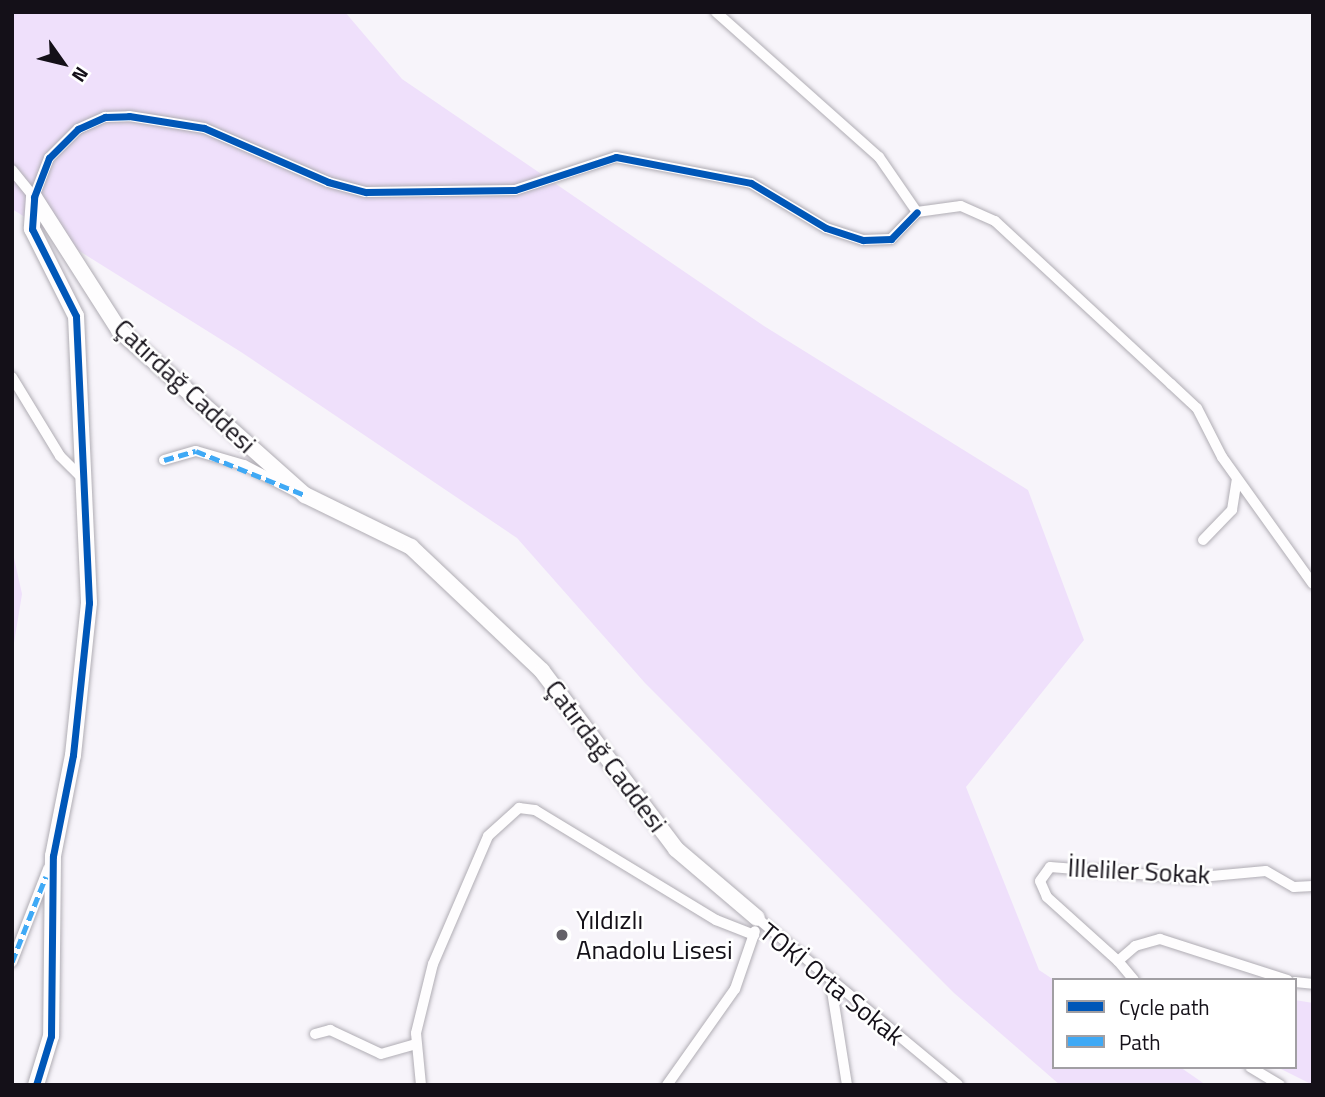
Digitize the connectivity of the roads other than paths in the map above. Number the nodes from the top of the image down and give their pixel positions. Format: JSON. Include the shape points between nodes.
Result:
{"nodes":[{"id":1,"x":716,"y":12,"type":"edge"},
{"id":2,"x":12,"y":170,"type":"edge"},
{"id":3,"x":34,"y":197,"type":"junction"},
{"id":4,"x":917,"y":212,"type":"junction"},
{"id":5,"x":12,"y":377,"type":"edge"},
{"id":6,"x":164,"y":460,"type":"dead end"},
{"id":7,"x":1236,"y":477,"type":"junction"},
{"id":8,"x":88,"y":483,"type":"junction"},
{"id":9,"x":305,"y":495,"type":"junction"},
{"id":10,"x":1203,"y":540,"type":"dead end"},
{"id":11,"x":1313,"y":584,"type":"edge"},
{"id":12,"x":53,"y":856,"type":"junction"},
{"id":13,"x":1313,"y":886,"type":"edge"},
{"id":14,"x":757,"y":918,"type":"junction"},
{"id":15,"x":754,"y":934,"type":"junction"},
{"id":16,"x":1118,"y":961,"type":"junction"},
{"id":17,"x":12,"y":962,"type":"edge"},
{"id":18,"x":1132,"y":978,"type":"edge"},
{"id":19,"x":1282,"y":978,"type":"edge"},
{"id":20,"x":831,"y":985,"type":"junction"},
{"id":21,"x":315,"y":1034,"type":"dead end"},
{"id":22,"x":416,"y":1044,"type":"junction"},
{"id":23,"x":1253,"y":1069,"type":"edge"},
{"id":24,"x":36,"y":1085,"type":"edge"},
{"id":25,"x":421,"y":1085,"type":"edge"},
{"id":26,"x":667,"y":1085,"type":"edge"},
{"id":27,"x":847,"y":1085,"type":"edge"},
{"id":28,"x":958,"y":1085,"type":"edge"},
{"id":29,"x":1280,"y":1085,"type":"edge"}],
"edges":[{"from":1,"to":4,"type":"street","via":[[879,157]]},
{"from":2,"to":3,"type":"street"},
{"from":3,"to":4,"type":"street","via":[[49,158],[78,129],[105,117],[129,116],[204,128],[366,192],[514,190],[615,157],[751,183],[826,228],[863,240],[891,239]]},
{"from":3,"to":8,"type":"street","via":[[32,229],[76,316]]},
{"from":3,"to":9,"type":"street","name":"Çatırdağ Caddesi","via":[[119,330]]},
{"from":4,"to":7,"type":"street","via":[[961,206],[995,221],[1197,408]]},
{"from":5,"to":8,"type":"street","via":[[60,456]]},
{"from":6,"to":9,"type":"street","via":[[195,451]]},
{"from":7,"to":10,"type":"street","via":[[1232,510]]},
{"from":7,"to":11,"type":"street"},
{"from":8,"to":12,"type":"street","via":[[89,603],[73,755]]},
{"from":9,"to":14,"type":"street","name":"Çatırdağ Caddesi","via":[[411,547],[542,671],[676,849]]},
{"from":12,"to":17,"type":"street"},
{"from":12,"to":24,"type":"street","via":[[51,1036]]},
{"from":13,"to":16,"type":"street","name":"İlleliler Sokak","via":[[1294,887],[1266,871],[1190,877],[1050,867],[1040,881],[1047,897]]},
{"from":14,"to":15,"type":"street","name":"TOKİ Orta Sokak"},
{"from":14,"to":20,"type":"street","name":"TOKİ Orta Sokak"},
{"from":15,"to":22,"type":"street","via":[[716,920],[535,810],[519,808],[488,836],[448,925]]},
{"from":15,"to":26,"type":"street","name":"TOKİ Orta Sokak","via":[[735,989]]},
{"from":16,"to":18,"type":"street"},
{"from":16,"to":19,"type":"street","via":[[1135,946],[1160,939]]},
{"from":20,"to":27,"type":"street"},
{"from":20,"to":28,"type":"street","name":"TOKİ Orta Sokak"},
{"from":21,"to":22,"type":"street","via":[[330,1030],[381,1054]]},
{"from":22,"to":25,"type":"street"},
{"from":23,"to":29,"type":"street"}]}
